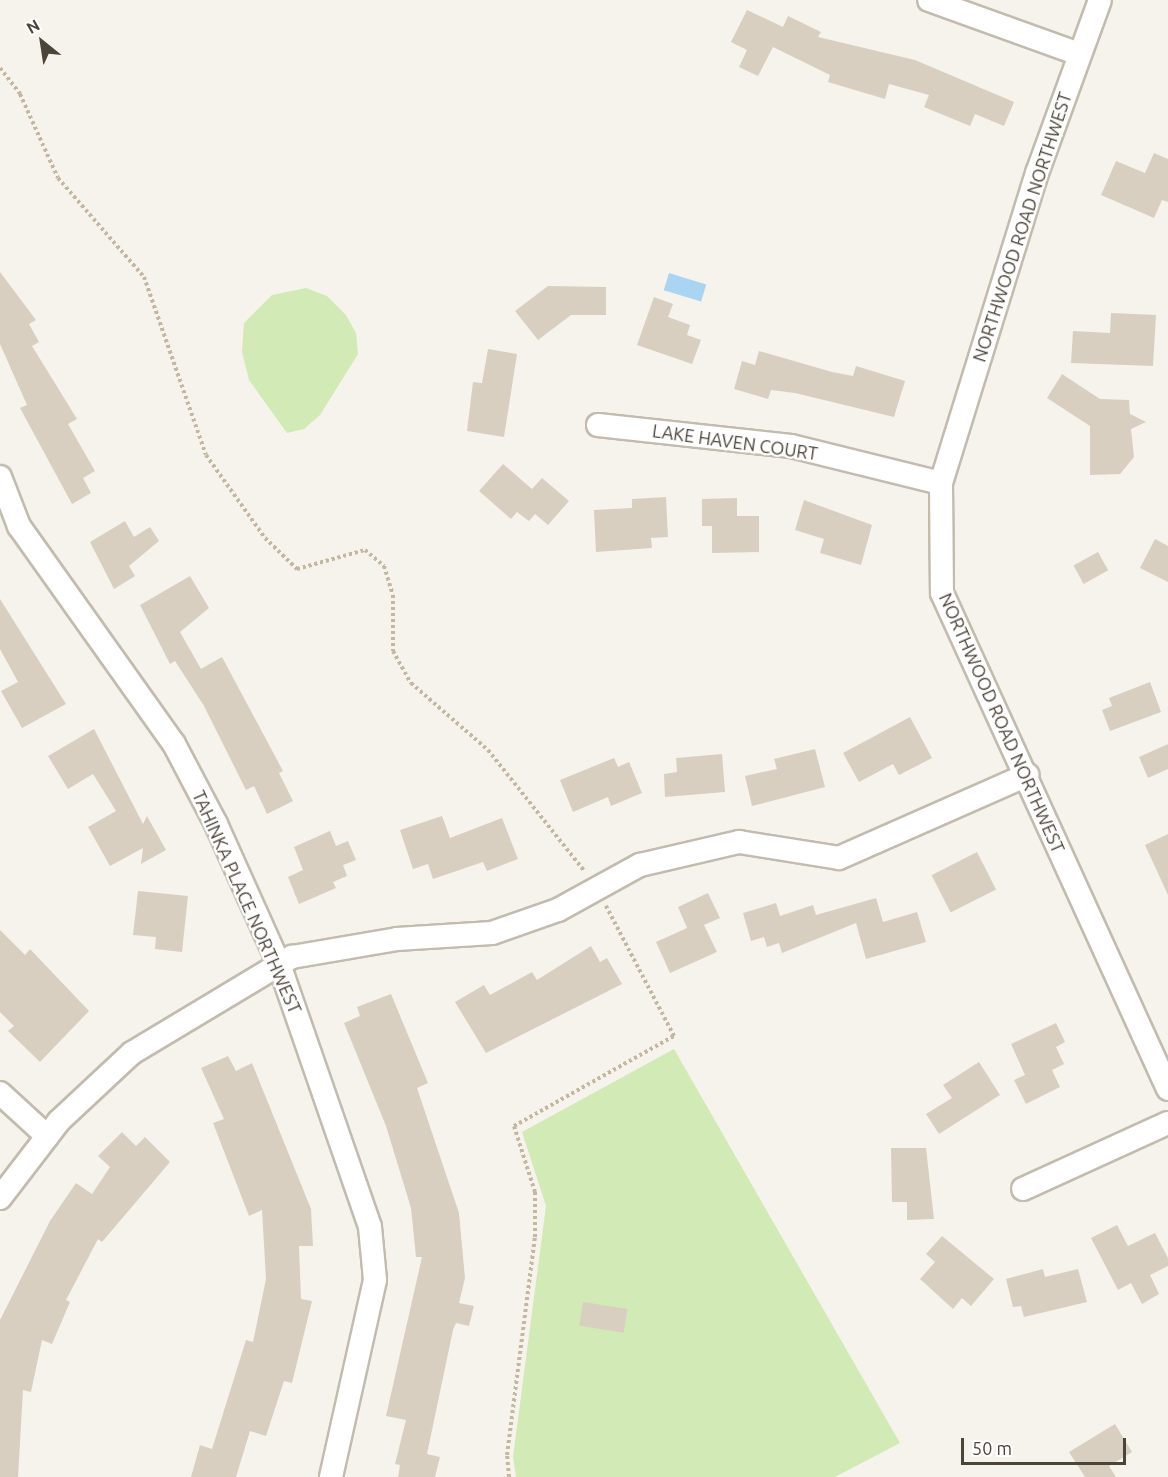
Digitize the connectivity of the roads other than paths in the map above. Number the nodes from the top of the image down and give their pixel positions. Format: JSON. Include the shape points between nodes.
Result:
{"nodes":[{"id":1,"x":929,"y":0,"type":"edge"},
{"id":2,"x":1100,"y":0,"type":"edge"},
{"id":3,"x":1079,"y":54,"type":"junction"},
{"id":4,"x":598,"y":425,"type":"dead end"},
{"id":5,"x":0,"y":477,"type":"edge"},
{"id":6,"x":941,"y":483,"type":"junction"},
{"id":7,"x":1027,"y":775,"type":"junction"},
{"id":8,"x":279,"y":964,"type":"junction"},
{"id":9,"x":1168,"y":1089,"type":"edge"},
{"id":10,"x":0,"y":1093,"type":"edge"},
{"id":11,"x":1168,"y":1123,"type":"edge"},
{"id":12,"x":47,"y":1136,"type":"junction"},
{"id":13,"x":1023,"y":1189,"type":"dead end"},
{"id":14,"x":0,"y":1198,"type":"edge"},
{"id":15,"x":331,"y":1477,"type":"edge"}],
"edges":[{"from":1,"to":3,"type":"street"},
{"from":2,"to":3,"type":"street","name":"NORTHWOOD ROAD NORTHWEST"},
{"from":3,"to":6,"type":"street","name":"NORTHWOOD ROAD NORTHWEST"},
{"from":4,"to":6,"type":"street","name":"LAKE HAVEN COURT","via":[[791,446]]},
{"from":5,"to":8,"type":"street","name":"TAHINKA PLACE NORTHWEST","via":[[19,526],[56,583],[174,744]]},
{"from":6,"to":7,"type":"street","name":"NORTHWOOD ROAD NORTHWEST","via":[[942,593]]},
{"from":7,"to":8,"type":"street","via":[[839,858],[739,842],[640,865],[558,910],[492,933],[397,939],[292,957]]},
{"from":7,"to":9,"type":"street","name":"NORTHWOOD ROAD NORTHWEST"},
{"from":8,"to":12,"type":"street","via":[[132,1053]]},
{"from":8,"to":15,"type":"street","name":"TAHINKA PLACE NORTHWEST","via":[[370,1227],[375,1280]]},
{"from":10,"to":12,"type":"street"},
{"from":11,"to":13,"type":"street"},
{"from":12,"to":14,"type":"street"}]}
